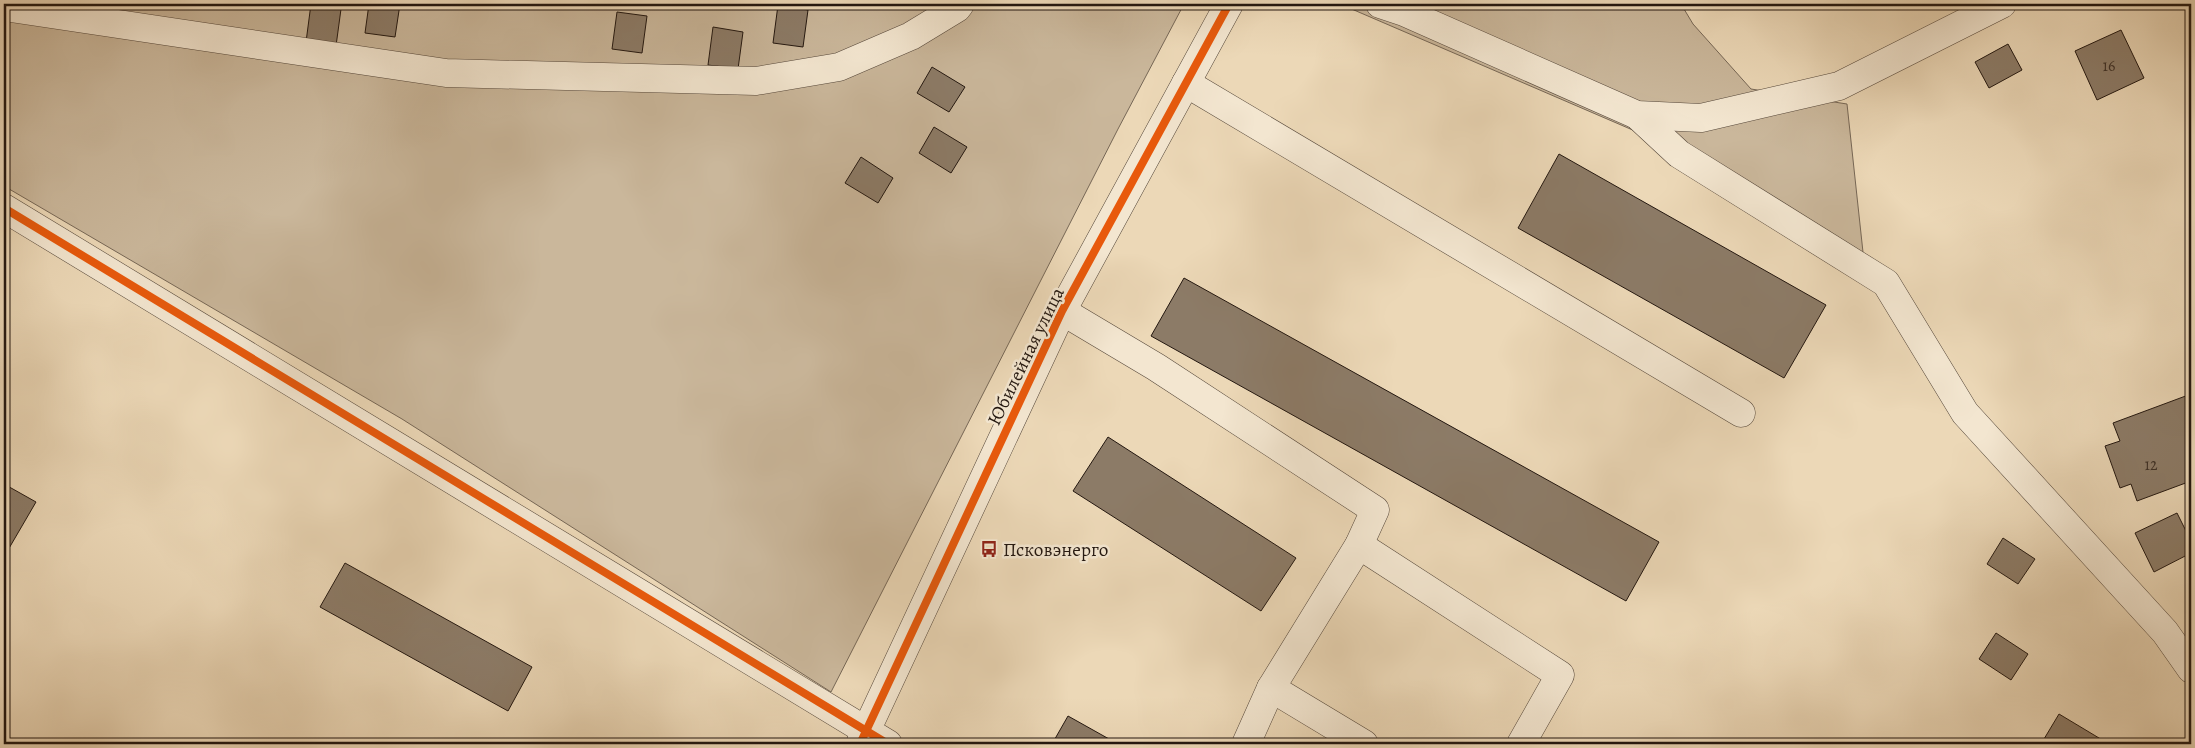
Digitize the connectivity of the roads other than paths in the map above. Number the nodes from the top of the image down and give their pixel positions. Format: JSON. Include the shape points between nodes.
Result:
{"nodes":[{"id":1,"x":960,"y":4,"type":"edge"},
{"id":2,"x":1229,"y":4,"type":"edge"},
{"id":3,"x":1380,"y":4,"type":"edge"},
{"id":4,"x":2002,"y":4,"type":"edge"},
{"id":5,"x":4,"y":7,"type":"edge"},
{"id":6,"x":1186,"y":82,"type":"junction"},
{"id":7,"x":1637,"y":114,"type":"junction"},
{"id":8,"x":4,"y":208,"type":"edge"},
{"id":9,"x":1062,"y":311,"type":"junction"},
{"id":10,"x":1741,"y":413,"type":"dead end"},
{"id":11,"x":1359,"y":545,"type":"junction"},
{"id":12,"x":2191,"y":669,"type":"edge"},
{"id":13,"x":1271,"y":688,"type":"junction"},
{"id":14,"x":863,"y":737,"type":"edge"},
{"id":15,"x":888,"y":744,"type":"edge"},
{"id":16,"x":1246,"y":744,"type":"edge"},
{"id":17,"x":1364,"y":744,"type":"edge"},
{"id":18,"x":1521,"y":744,"type":"edge"}],
"edges":[{"from":1,"to":5,"type":"street","via":[[911,36],[839,67],[756,81],[446,73]]},
{"from":2,"to":6,"type":"street","name":"Юбилейная улица"},
{"from":3,"to":7,"type":"street"},
{"from":4,"to":7,"type":"street","via":[[1840,86],[1701,118]]},
{"from":6,"to":9,"type":"street","name":"Юбилейная улица"},
{"from":6,"to":10,"type":"street"},
{"from":7,"to":12,"type":"street","via":[[1678,154],[1886,283],[1964,413],[2166,632]]},
{"from":8,"to":14,"type":"street"},
{"from":9,"to":11,"type":"street","via":[[1156,367],[1375,510]]},
{"from":9,"to":14,"type":"street","name":"Юбилейная улица"},
{"from":11,"to":13,"type":"street"},
{"from":11,"to":18,"type":"street","via":[[1560,675]]},
{"from":13,"to":16,"type":"street"},
{"from":13,"to":17,"type":"street"},
{"from":14,"to":15,"type":"street"}]}
